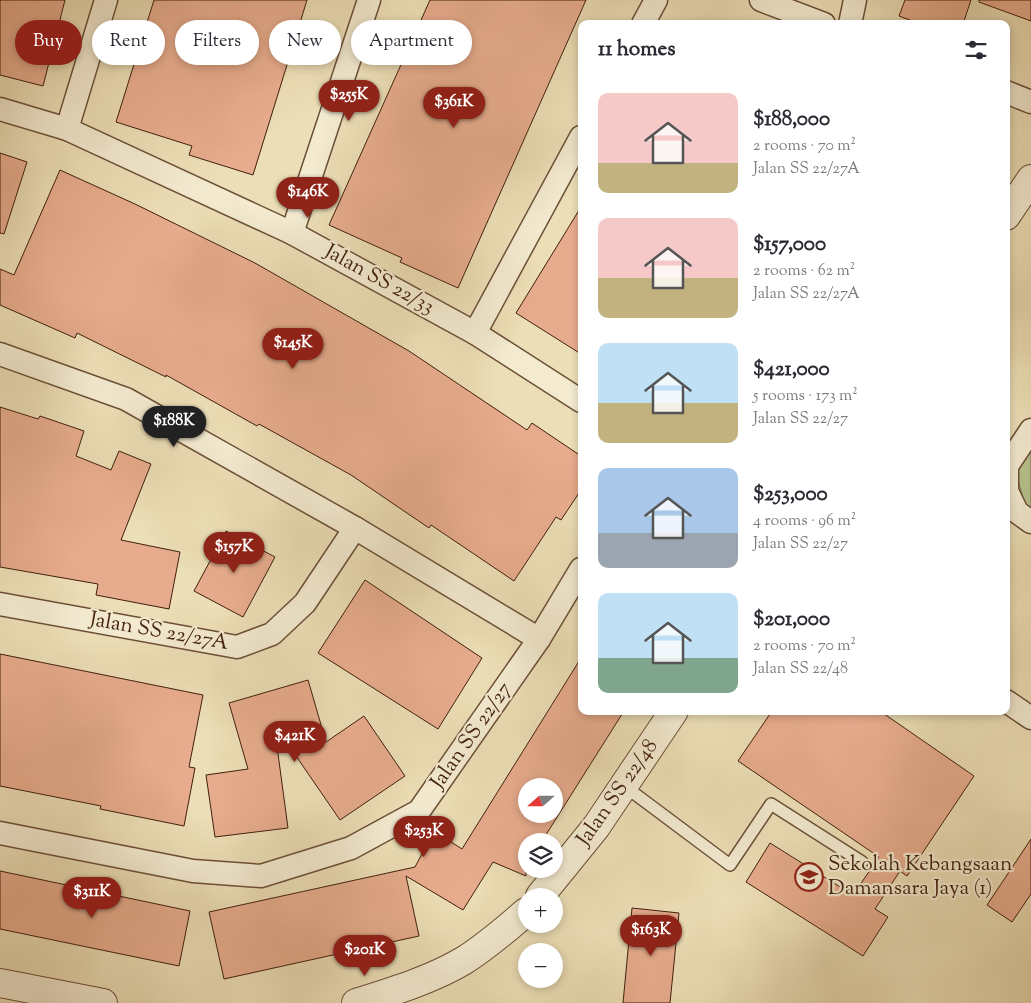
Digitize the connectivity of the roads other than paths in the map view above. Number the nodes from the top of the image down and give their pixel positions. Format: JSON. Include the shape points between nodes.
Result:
{"nodes":[{"id":1,"x":106,"y":0,"type":"edge"},
{"id":2,"x":369,"y":0,"type":"edge"},
{"id":3,"x":656,"y":0,"type":"edge"},
{"id":4,"x":761,"y":0,"type":"edge"},
{"id":5,"x":855,"y":0,"type":"edge"},
{"id":6,"x":645,"y":20,"type":"edge"},
{"id":7,"x":814,"y":20,"type":"edge"},
{"id":8,"x":851,"y":20,"type":"edge"},
{"id":9,"x":1010,"y":94,"type":"edge"},
{"id":10,"x":1031,"y":102,"type":"edge"},
{"id":11,"x":0,"y":109,"type":"edge"},
{"id":12,"x":67,"y":129,"type":"junction"},
{"id":13,"x":578,"y":144,"type":"edge"},
{"id":14,"x":1031,"y":179,"type":"edge"},
{"id":15,"x":1010,"y":210,"type":"edge"},
{"id":16,"x":292,"y":232,"type":"junction"},
{"id":17,"x":475,"y":333,"type":"junction"},
{"id":18,"x":0,"y":354,"type":"edge"},
{"id":19,"x":578,"y":399,"type":"edge"},
{"id":20,"x":1031,"y":430,"type":"edge"},
{"id":21,"x":1010,"y":462,"type":"edge"},
{"id":22,"x":1010,"y":498,"type":"edge"},
{"id":23,"x":1031,"y":522,"type":"edge"},
{"id":24,"x":355,"y":528,"type":"junction"},
{"id":25,"x":578,"y":574,"type":"edge"},
{"id":26,"x":0,"y":604,"type":"edge"},
{"id":27,"x":539,"y":639,"type":"junction"},
{"id":28,"x":1010,"y":705,"type":"edge"},
{"id":29,"x":671,"y":715,"type":"edge"},
{"id":30,"x":1031,"y":718,"type":"edge"},
{"id":31,"x":623,"y":785,"type":"junction"},
{"id":32,"x":0,"y":833,"type":"edge"},
{"id":33,"x":862,"y":862,"type":"dead end"},
{"id":34,"x":546,"y":888,"type":"edge"},
{"id":35,"x":518,"y":919,"type":"edge"},
{"id":36,"x":0,"y":983,"type":"edge"},
{"id":37,"x":103,"y":1003,"type":"edge"},
{"id":38,"x":356,"y":1003,"type":"edge"}],
"edges":[{"from":1,"to":12,"type":"street"},
{"from":2,"to":16,"type":"street"},
{"from":3,"to":6,"type":"street"},
{"from":4,"to":7,"type":"street"},
{"from":5,"to":8,"type":"street"},
{"from":9,"to":10,"type":"street"},
{"from":11,"to":12,"type":"street","name":"Jalan SS 22/33"},
{"from":12,"to":16,"type":"street","name":"Jalan SS 22/33"},
{"from":13,"to":17,"type":"street"},
{"from":14,"to":15,"type":"street"},
{"from":16,"to":17,"type":"street","name":"Jalan SS 22/33"},
{"from":17,"to":19,"type":"street","name":"Jalan SS 22/33"},
{"from":18,"to":24,"type":"street","via":[[126,399]]},
{"from":20,"to":21,"type":"street"},
{"from":22,"to":23,"type":"street","via":[[1017,512]]},
{"from":24,"to":26,"type":"street","name":"Jalan SS 22/27A","via":[[305,603],[272,634],[237,647]]},
{"from":24,"to":27,"type":"street"},
{"from":25,"to":27,"type":"street","name":"Jalan SS 22/27"},
{"from":27,"to":32,"type":"street","name":"Jalan SS 22/27","via":[[419,811],[351,848],[261,876],[193,871]]},
{"from":28,"to":30,"type":"street"},
{"from":29,"to":31,"type":"street","name":"Jalan SS 22/48"},
{"from":31,"to":33,"type":"lane","via":[[730,865],[771,804]]},
{"from":31,"to":34,"type":"street","name":"Jalan SS 22/48","via":[[596,827]]},
{"from":35,"to":38,"type":"street","via":[[462,962],[425,979]]},
{"from":36,"to":37,"type":"street"}]}
